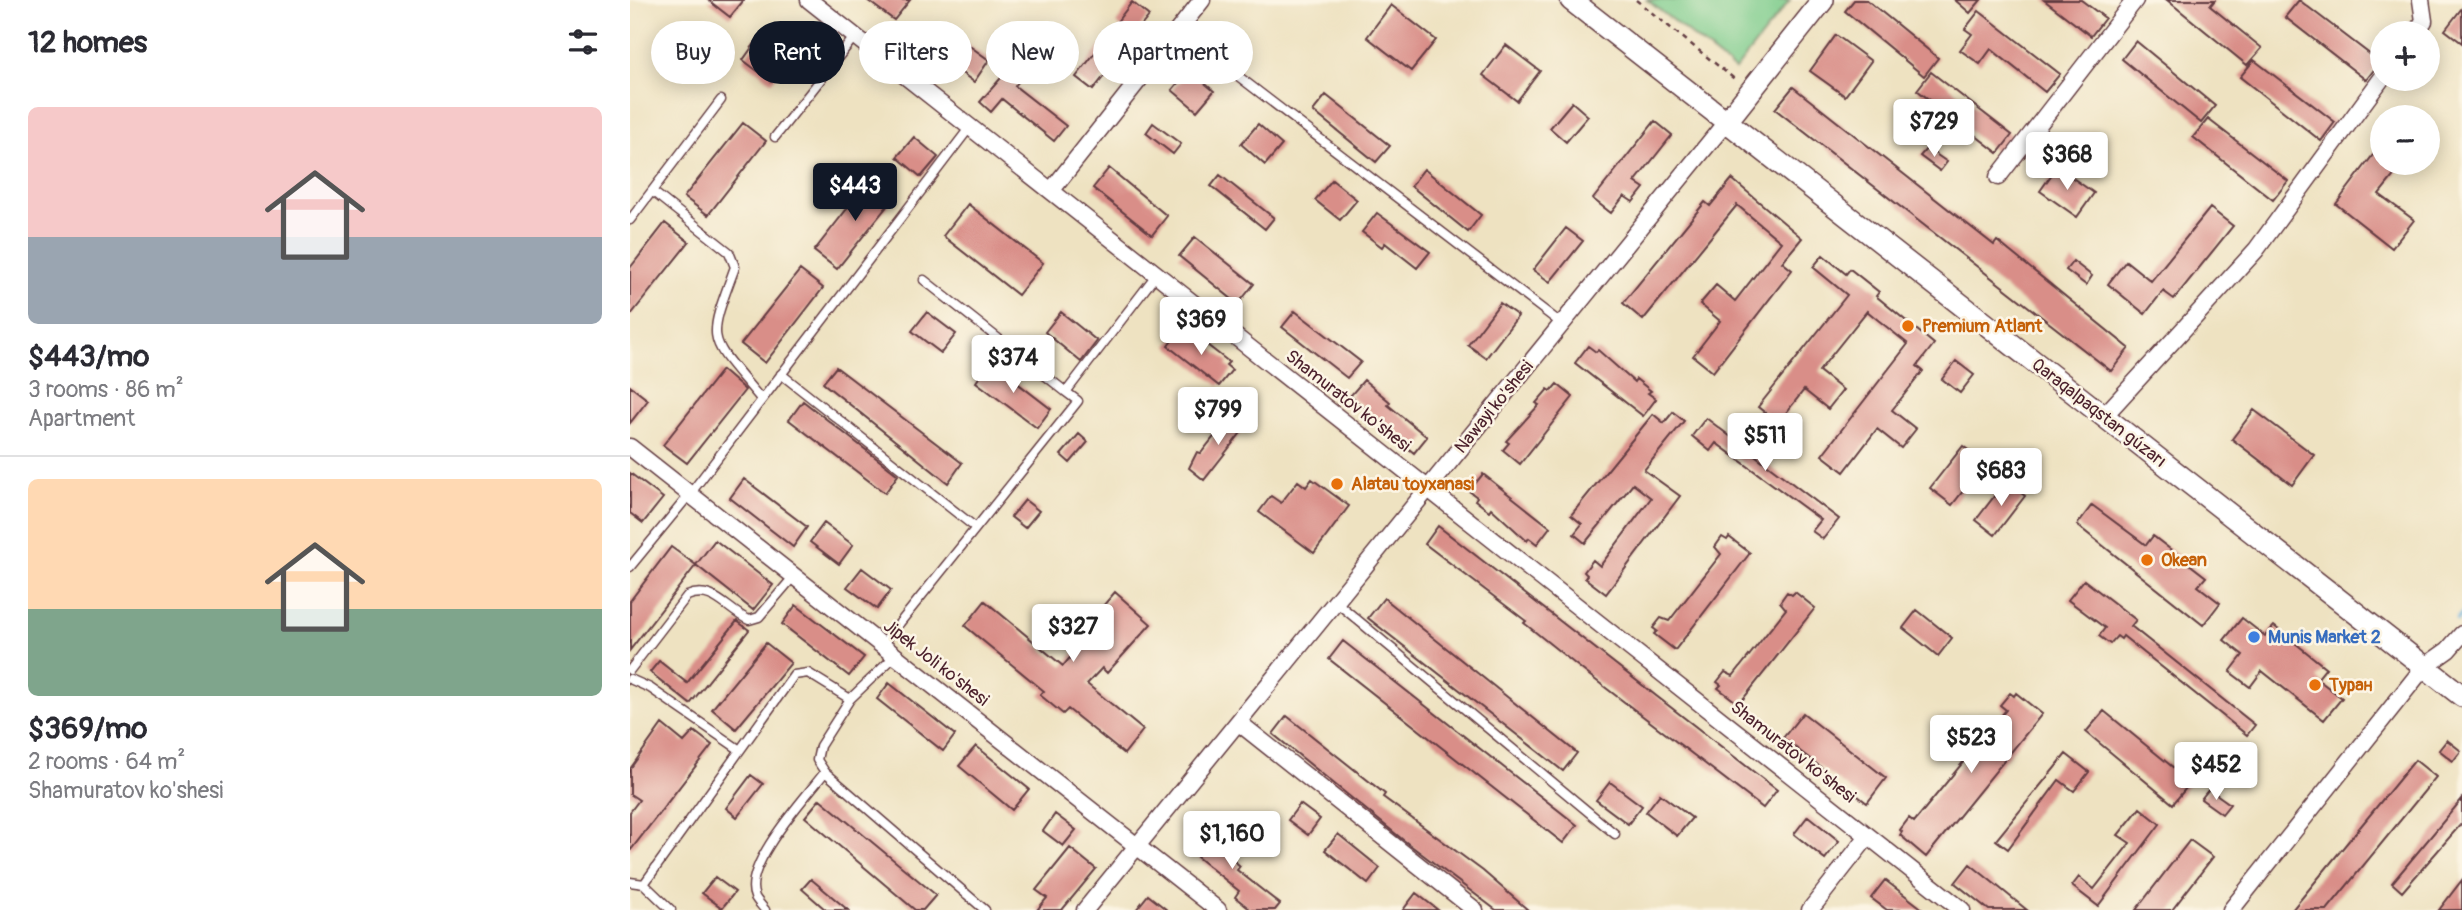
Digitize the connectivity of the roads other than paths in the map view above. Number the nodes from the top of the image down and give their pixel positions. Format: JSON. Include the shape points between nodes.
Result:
{"nodes":[{"id":1,"x":809,"y":0,"type":"edge"},
{"id":2,"x":1202,"y":0,"type":"edge"},
{"id":3,"x":1571,"y":0,"type":"edge"},
{"id":4,"x":1823,"y":0,"type":"edge"},
{"id":5,"x":2134,"y":0,"type":"edge"},
{"id":6,"x":2425,"y":2,"type":"edge"},
{"id":7,"x":1185,"y":21,"type":"edge"},
{"id":8,"x":2424,"y":21,"type":"edge"},
{"id":9,"x":855,"y":36,"type":"junction"},
{"id":10,"x":1135,"y":84,"type":"edge"},
{"id":11,"x":1249,"y":84,"type":"edge"},
{"id":12,"x":2372,"y":91,"type":"edge"},
{"id":13,"x":721,"y":100,"type":"dead end"},
{"id":14,"x":1727,"y":121,"type":"junction"},
{"id":15,"x":970,"y":127,"type":"junction"},
{"id":16,"x":775,"y":137,"type":"dead end"},
{"id":17,"x":1998,"y":177,"type":"dead end"},
{"id":18,"x":652,"y":191,"type":"junction"},
{"id":19,"x":1051,"y":191,"type":"junction"},
{"id":20,"x":630,"y":220,"type":"edge"},
{"id":21,"x":1157,"y":274,"type":"junction"},
{"id":22,"x":924,"y":280,"type":"dead end"},
{"id":23,"x":1562,"y":324,"type":"junction"},
{"id":24,"x":781,"y":374,"type":"junction"},
{"id":25,"x":1066,"y":392,"type":"junction"},
{"id":26,"x":760,"y":398,"type":"junction"},
{"id":27,"x":2104,"y":416,"type":"junction"},
{"id":28,"x":630,"y":447,"type":"edge"},
{"id":29,"x":1428,"y":488,"type":"junction"},
{"id":30,"x":690,"y":494,"type":"junction"},
{"id":31,"x":976,"y":528,"type":"junction"},
{"id":32,"x":630,"y":567,"type":"edge"},
{"id":33,"x":794,"y":576,"type":"junction"},
{"id":34,"x":1336,"y":601,"type":"junction"},
{"id":35,"x":2462,"y":634,"type":"edge"},
{"id":36,"x":888,"y":651,"type":"junction"},
{"id":37,"x":2424,"y":667,"type":"junction"},
{"id":38,"x":630,"y":670,"type":"edge"},
{"id":39,"x":630,"y":679,"type":"edge"},
{"id":40,"x":2462,"y":696,"type":"edge"},
{"id":41,"x":850,"y":699,"type":"junction"},
{"id":42,"x":1238,"y":722,"type":"junction"},
{"id":43,"x":740,"y":750,"type":"junction"},
{"id":44,"x":825,"y":772,"type":"junction"},
{"id":45,"x":1615,"y":834,"type":"dead end"},
{"id":46,"x":1868,"y":835,"type":"junction"},
{"id":47,"x":1137,"y":846,"type":"junction"},
{"id":48,"x":630,"y":882,"type":"edge"},
{"id":49,"x":644,"y":884,"type":"junction"},
{"id":50,"x":671,"y":910,"type":"edge"},
{"id":51,"x":765,"y":910,"type":"edge"},
{"id":52,"x":985,"y":910,"type":"edge"},
{"id":53,"x":1085,"y":910,"type":"edge"},
{"id":54,"x":1218,"y":910,"type":"edge"},
{"id":55,"x":1475,"y":910,"type":"edge"},
{"id":56,"x":1810,"y":910,"type":"edge"},
{"id":57,"x":1962,"y":910,"type":"edge"},
{"id":58,"x":2231,"y":910,"type":"edge"}],
"edges":[{"from":1,"to":9,"type":"street","name":"Shamuratov ko'shesi"},
{"from":2,"to":7,"type":"street"},
{"from":3,"to":14,"type":"street","name":"Qaraqalpaqstan gúzarı"},
{"from":4,"to":14,"type":"street","name":"Nawayi ko'shesi"},
{"from":5,"to":17,"type":"street"},
{"from":6,"to":8,"type":"street"},
{"from":9,"to":15,"type":"street","name":"Shamuratov ko'shesi"},
{"from":9,"to":16,"type":"lane"},
{"from":10,"to":19,"type":"street"},
{"from":11,"to":23,"type":"lane"},
{"from":12,"to":27,"type":"street","via":[[2256,250]]},
{"from":13,"to":18,"type":"lane"},
{"from":14,"to":23,"type":"street","name":"Nawayi ko'shesi"},
{"from":14,"to":27,"type":"street","name":"Qaraqalpaqstan gúzarı"},
{"from":15,"to":19,"type":"street","name":"Shamuratov ko'shesi"},
{"from":15,"to":24,"type":"lane"},
{"from":18,"to":20,"type":"lane"},
{"from":18,"to":26,"type":"lane","via":[[734,260],[713,327],[715,340]]},
{"from":19,"to":21,"type":"street","name":"Shamuratov ko'shesi"},
{"from":21,"to":25,"type":"lane"},
{"from":21,"to":29,"type":"street","name":"Shamuratov ko'shesi"},
{"from":22,"to":25,"type":"lane"},
{"from":23,"to":29,"type":"street","name":"Nawayi ko'shesi"},
{"from":24,"to":26,"type":"lane"},
{"from":24,"to":31,"type":"lane"},
{"from":25,"to":31,"type":"lane","via":[[1078,401]]},
{"from":26,"to":30,"type":"lane"},
{"from":27,"to":37,"type":"street","name":"Qaraqalpaqstan gúzarı"},
{"from":28,"to":30,"type":"street","name":"Jipek Joli ko'shesi"},
{"from":29,"to":34,"type":"street","name":"Nawayi ko'shesi"},
{"from":29,"to":46,"type":"street","name":"Shamuratov ko'shesi"},
{"from":30,"to":32,"type":"lane"},
{"from":30,"to":33,"type":"street","name":"Jipek Joli ko'shesi"},
{"from":31,"to":36,"type":"lane"},
{"from":33,"to":36,"type":"street","name":"Jipek Joli ko'shesi"},
{"from":33,"to":38,"type":"lane","via":[[759,617],[749,620],[710,593],[687,596]]},
{"from":34,"to":42,"type":"street","name":"Nawayi ko'shesi"},
{"from":34,"to":45,"type":"lane"},
{"from":35,"to":37,"type":"street"},
{"from":36,"to":41,"type":"lane"},
{"from":36,"to":47,"type":"street","name":"Jipek Joli ko'shesi"},
{"from":37,"to":40,"type":"street","name":"Qaraqalpaqstan gúzarı"},
{"from":37,"to":58,"type":"street"},
{"from":39,"to":43,"type":"lane"},
{"from":41,"to":43,"type":"lane","via":[[808,673],[794,675]]},
{"from":41,"to":44,"type":"lane","via":[[820,746],[817,760]]},
{"from":42,"to":47,"type":"street","name":"Nawayi ko'shesi"},
{"from":42,"to":55,"type":"street"},
{"from":43,"to":49,"type":"lane"},
{"from":44,"to":51,"type":"lane","via":[[771,842],[755,873],[754,896]]},
{"from":44,"to":52,"type":"lane"},
{"from":46,"to":56,"type":"street"},
{"from":46,"to":57,"type":"street","name":"Shamuratov ko'shesi"},
{"from":47,"to":53,"type":"street","name":"Nawayi ko'shesi"},
{"from":47,"to":54,"type":"street","name":"Jipek Joli ko'shesi"},
{"from":48,"to":49,"type":"lane"},
{"from":49,"to":50,"type":"lane"}]}
